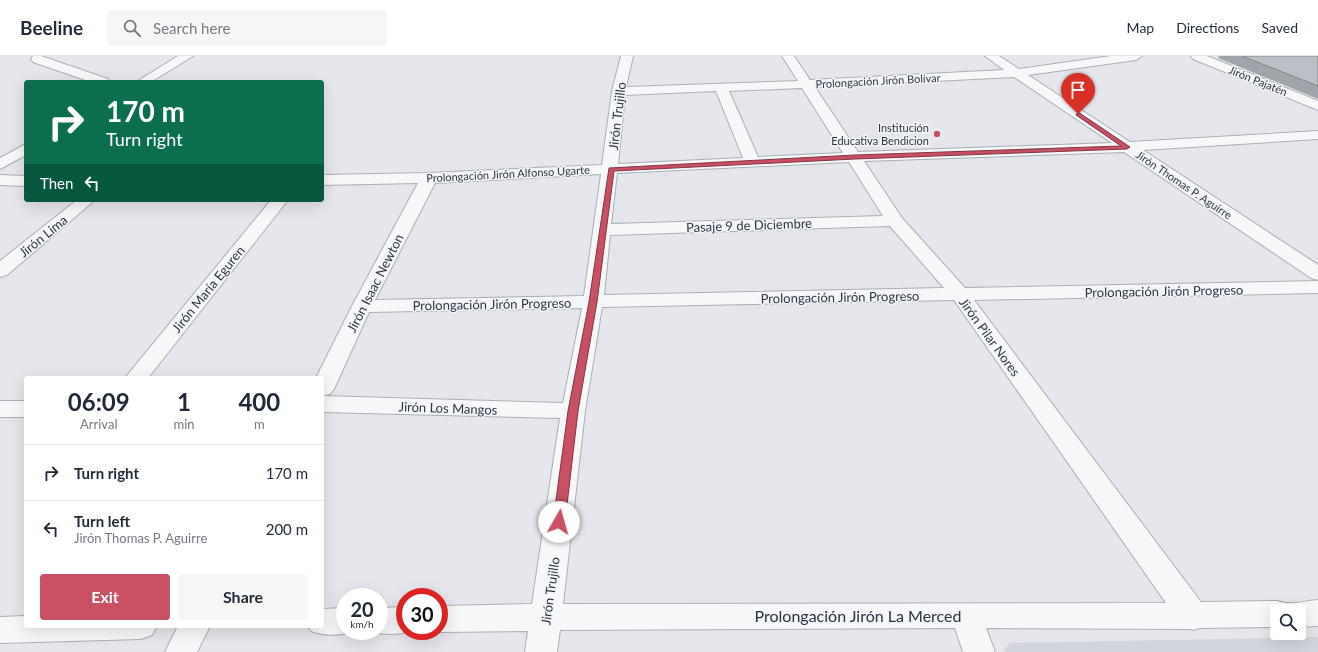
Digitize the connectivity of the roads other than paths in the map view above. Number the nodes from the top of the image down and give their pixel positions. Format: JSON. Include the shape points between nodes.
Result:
{"nodes":[{"id":1,"x":187,"y":56,"type":"edge"},
{"id":2,"x":627,"y":56,"type":"edge"},
{"id":3,"x":788,"y":56,"type":"edge"},
{"id":4,"x":991,"y":56,"type":"edge"},
{"id":5,"x":1136,"y":56,"type":"edge"},
{"id":6,"x":1197,"y":56,"type":"edge"},
{"id":7,"x":37,"y":59,"type":"dead end"},
{"id":8,"x":1016,"y":73,"type":"junction"},
{"id":9,"x":97,"y":80,"type":"edge"},
{"id":10,"x":145,"y":80,"type":"edge"},
{"id":11,"x":808,"y":84,"type":"junction"},
{"id":12,"x":721,"y":88,"type":"junction"},
{"id":13,"x":619,"y":91,"type":"junction"},
{"id":14,"x":1318,"y":106,"type":"edge"},
{"id":15,"x":1318,"y":135,"type":"edge"},
{"id":16,"x":1127,"y":147,"type":"junction"},
{"id":17,"x":24,"y":150,"type":"edge"},
{"id":18,"x":855,"y":157,"type":"junction"},
{"id":19,"x":752,"y":162,"type":"junction"},
{"id":20,"x":0,"y":164,"type":"edge"},
{"id":21,"x":611,"y":170,"type":"junction"},
{"id":22,"x":429,"y":178,"type":"junction"},
{"id":23,"x":0,"y":180,"type":"edge"},
{"id":24,"x":324,"y":180,"type":"edge"},
{"id":25,"x":24,"y":181,"type":"edge"},
{"id":26,"x":85,"y":202,"type":"edge"},
{"id":27,"x":278,"y":202,"type":"edge"},
{"id":28,"x":895,"y":220,"type":"junction"},
{"id":29,"x":602,"y":230,"type":"junction"},
{"id":30,"x":0,"y":271,"type":"edge"},
{"id":31,"x":1318,"y":274,"type":"edge"},
{"id":32,"x":1318,"y":287,"type":"edge"},
{"id":33,"x":960,"y":295,"type":"junction"},
{"id":34,"x":593,"y":302,"type":"junction"},
{"id":35,"x":362,"y":306,"type":"junction"},
{"id":36,"x":138,"y":376,"type":"edge"},
{"id":37,"x":324,"y":385,"type":"edge"},
{"id":38,"x":324,"y":404,"type":"edge"},
{"id":39,"x":0,"y":409,"type":"edge"},
{"id":40,"x":24,"y":409,"type":"edge"},
{"id":41,"x":573,"y":411,"type":"junction"},
{"id":42,"x":1318,"y":613,"type":"edge"},
{"id":43,"x":1270,"y":614,"type":"edge"},
{"id":44,"x":1306,"y":614,"type":"edge"},
{"id":45,"x":966,"y":615,"type":"junction"},
{"id":46,"x":546,"y":617,"type":"junction"},
{"id":47,"x":1194,"y":617,"type":"junction"},
{"id":48,"x":448,"y":619,"type":"edge"},
{"id":49,"x":336,"y":621,"type":"edge"},
{"id":50,"x":324,"y":622,"type":"edge"},
{"id":51,"x":70,"y":628,"type":"edge"},
{"id":52,"x":193,"y":628,"type":"edge"},
{"id":53,"x":0,"y":630,"type":"edge"},
{"id":54,"x":181,"y":652,"type":"edge"},
{"id":55,"x":541,"y":652,"type":"edge"},
{"id":56,"x":979,"y":652,"type":"edge"}],
"edges":[{"from":1,"to":10,"type":"street"},
{"from":2,"to":13,"type":"street","name":"Jirón Trujillo"},
{"from":3,"to":11,"type":"street","name":"Jirón Pilar Nores"},
{"from":4,"to":8,"type":"street","name":"Jirón Thomas P. Aguirre"},
{"from":5,"to":8,"type":"street","name":"Prolongación Jirón Bolívar"},
{"from":6,"to":14,"type":"street","name":"Jirón Pajatén"},
{"from":7,"to":9,"type":"street"},
{"from":8,"to":11,"type":"street","name":"Prolongación Jirón Bolívar"},
{"from":8,"to":16,"type":"street","name":"Jirón Thomas P. Aguirre"},
{"from":11,"to":12,"type":"street","name":"Prolongación Jirón Bolívar"},
{"from":11,"to":18,"type":"street","name":"Jirón Pilar Nores"},
{"from":12,"to":13,"type":"street","name":"Prolongación Jirón Bolívar"},
{"from":12,"to":19,"type":"street"},
{"from":13,"to":21,"type":"street","name":"Jirón Trujillo"},
{"from":15,"to":16,"type":"street","name":"Prolongación Jirón Alfonso Ugarte"},
{"from":16,"to":18,"type":"street","name":"Prolongación Jirón Alfonso Ugarte"},
{"from":16,"to":31,"type":"street","name":"Jirón Thomas P. Aguirre"},
{"from":17,"to":20,"type":"street"},
{"from":18,"to":19,"type":"street","name":"Prolongación Jirón Alfonso Ugarte"},
{"from":18,"to":28,"type":"street","name":"Jirón Pilar Nores"},
{"from":19,"to":21,"type":"street","name":"Prolongación Jirón Alfonso Ugarte"},
{"from":21,"to":22,"type":"street","name":"Prolongación Jirón Alfonso Ugarte"},
{"from":21,"to":29,"type":"street","name":"Jirón Trujillo"},
{"from":22,"to":24,"type":"street","name":"Prolongación Jirón Alfonso Ugarte"},
{"from":22,"to":35,"type":"street","name":"Jirón Isaac Newton"},
{"from":23,"to":25,"type":"street"},
{"from":26,"to":30,"type":"street","name":"Jirón Lima"},
{"from":27,"to":36,"type":"street","name":"Jirón María Eguren"},
{"from":28,"to":29,"type":"street","name":"Pasaje 9 de Diciembre"},
{"from":28,"to":33,"type":"street","name":"Jirón Pilar Nores"},
{"from":29,"to":34,"type":"street","name":"Jirón Trujillo"},
{"from":32,"to":33,"type":"street","name":"Prolongación Jirón Progreso"},
{"from":33,"to":34,"type":"street","name":"Prolongación Jirón Progreso"},
{"from":33,"to":47,"type":"street","name":"Jirón Pilar Nores"},
{"from":34,"to":35,"type":"street","name":"Prolongación Jirón Progreso"},
{"from":34,"to":41,"type":"street","name":"Jirón Trujillo"},
{"from":35,"to":37,"type":"street","name":"Jirón Isaac Newton"},
{"from":38,"to":41,"type":"street","name":"Jirón Los Mangos"},
{"from":39,"to":40,"type":"street"},
{"from":41,"to":46,"type":"street","name":"Jirón Trujillo"},
{"from":42,"to":44,"type":"street"},
{"from":43,"to":47,"type":"street","name":"Prolongación Jirón La Merced"},
{"from":45,"to":46,"type":"street","name":"Prolongación Jirón La Merced"},
{"from":45,"to":47,"type":"street","name":"Prolongación Jirón La Merced"},
{"from":45,"to":56,"type":"street"},
{"from":46,"to":48,"type":"street","name":"Prolongación Jirón La Merced"},
{"from":46,"to":55,"type":"street","name":"Jirón Trujillo"},
{"from":49,"to":50,"type":"street"},
{"from":51,"to":53,"type":"street"},
{"from":52,"to":54,"type":"street"}]}
